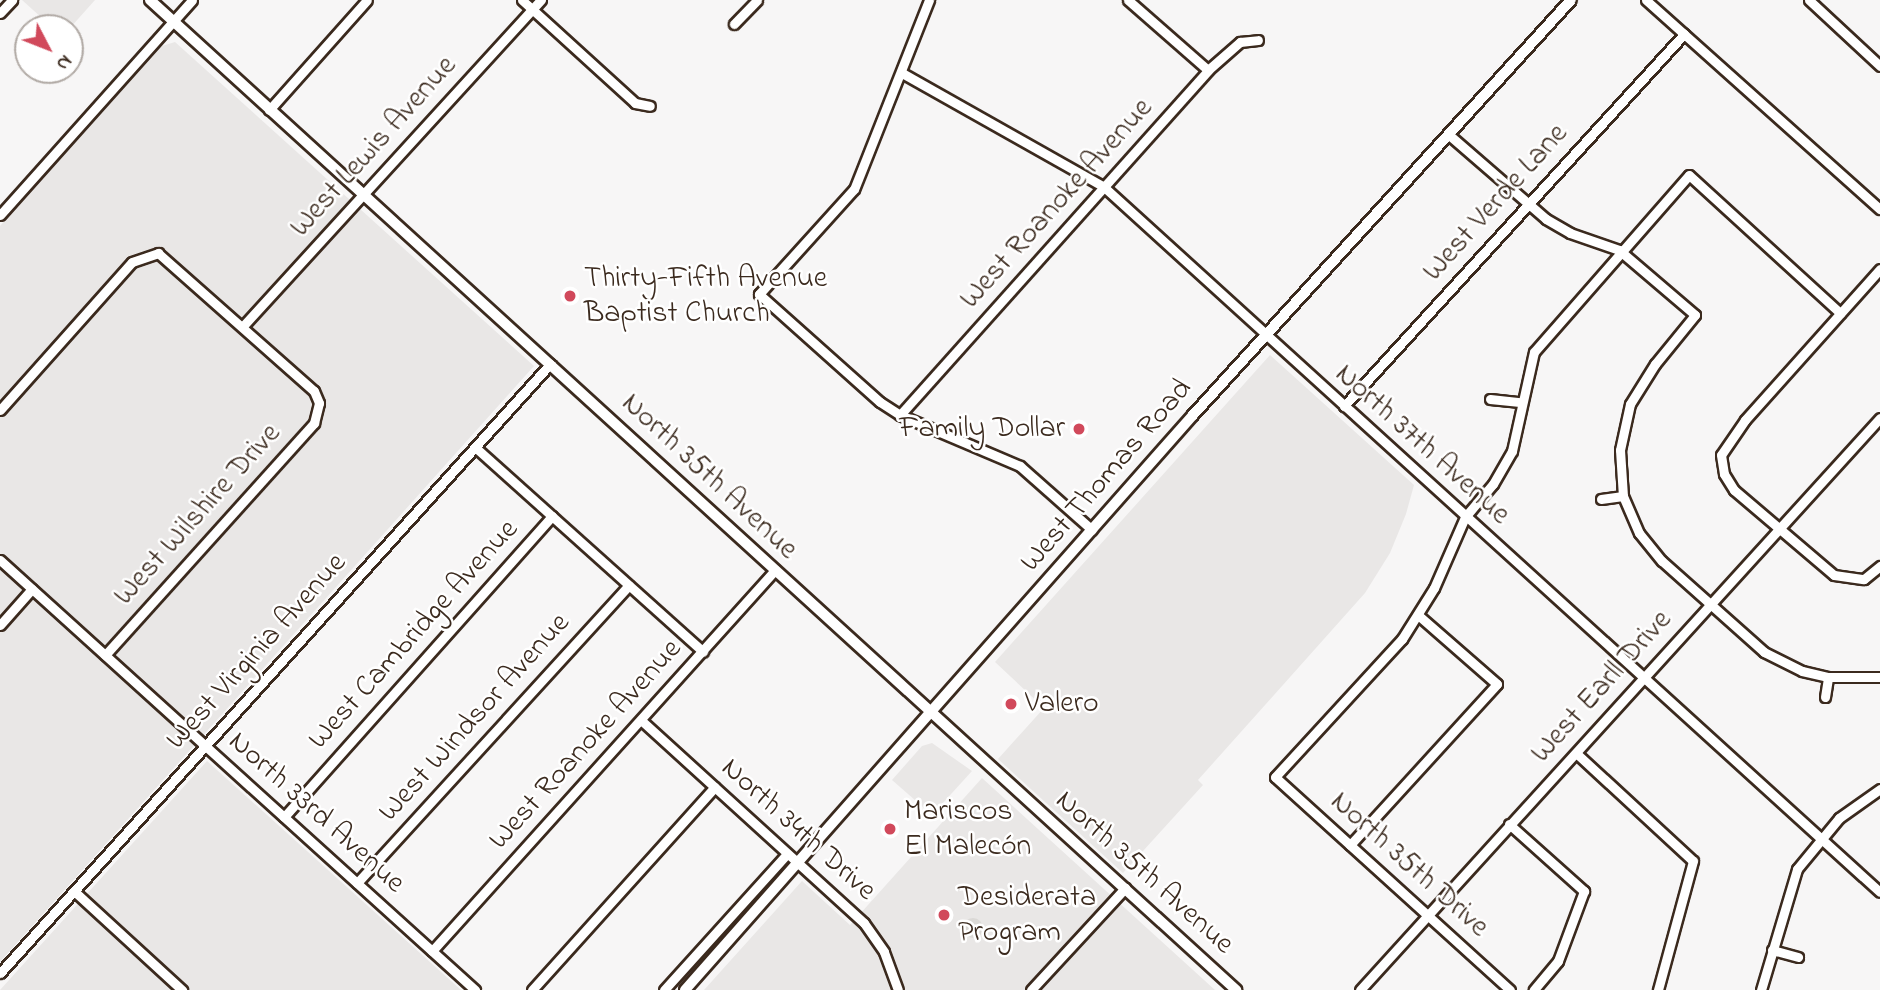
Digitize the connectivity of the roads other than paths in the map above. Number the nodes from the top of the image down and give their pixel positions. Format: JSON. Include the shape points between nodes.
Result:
{"nodes":[{"id":1,"x":12,"y":0,"type":"edge"},
{"id":2,"x":150,"y":0,"type":"edge"},
{"id":3,"x":192,"y":0,"type":"edge"},
{"id":4,"x":368,"y":0,"type":"edge"},
{"id":5,"x":522,"y":0,"type":"edge"},
{"id":6,"x":541,"y":0,"type":"edge"},
{"id":7,"x":757,"y":0,"type":"edge"},
{"id":8,"x":929,"y":0,"type":"edge"},
{"id":9,"x":1128,"y":0,"type":"edge"},
{"id":10,"x":1571,"y":0,"type":"edge"},
{"id":11,"x":1646,"y":0,"type":"edge"},
{"id":12,"x":1809,"y":0,"type":"edge"},
{"id":13,"x":532,"y":9,"type":"junction"},
{"id":14,"x":0,"y":13,"type":"edge"},
{"id":15,"x":173,"y":22,"type":"junction"},
{"id":16,"x":734,"y":24,"type":"dead end"},
{"id":17,"x":1684,"y":34,"type":"junction"},
{"id":18,"x":1258,"y":40,"type":"dead end"},
{"id":19,"x":1880,"y":66,"type":"edge"},
{"id":20,"x":1208,"y":70,"type":"junction"},
{"id":21,"x":902,"y":73,"type":"junction"},
{"id":22,"x":650,"y":106,"type":"dead end"},
{"id":23,"x":268,"y":110,"type":"junction"},
{"id":24,"x":1448,"y":134,"type":"junction"},
{"id":25,"x":1104,"y":187,"type":"junction"},
{"id":26,"x":362,"y":195,"type":"junction"},
{"id":27,"x":1528,"y":205,"type":"junction"},
{"id":28,"x":1880,"y":209,"type":"edge"},
{"id":29,"x":0,"y":214,"type":"edge"},
{"id":30,"x":1619,"y":250,"type":"junction"},
{"id":31,"x":1880,"y":269,"type":"edge"},
{"id":32,"x":1840,"y":313,"type":"junction"},
{"id":33,"x":243,"y":326,"type":"junction"},
{"id":34,"x":1264,"y":336,"type":"junction"},
{"id":35,"x":550,"y":364,"type":"junction"},
{"id":36,"x":1490,"y":399,"type":"dead end"},
{"id":37,"x":1520,"y":402,"type":"junction"},
{"id":38,"x":1345,"y":406,"type":"junction"},
{"id":39,"x":0,"y":410,"type":"edge"},
{"id":40,"x":900,"y":415,"type":"junction"},
{"id":41,"x":1880,"y":418,"type":"edge"},
{"id":42,"x":476,"y":448,"type":"junction"},
{"id":43,"x":1623,"y":496,"type":"junction"},
{"id":44,"x":1601,"y":499,"type":"dead end"},
{"id":45,"x":552,"y":516,"type":"junction"},
{"id":46,"x":1465,"y":517,"type":"junction"},
{"id":47,"x":1780,"y":528,"type":"junction"},
{"id":48,"x":1092,"y":530,"type":"junction"},
{"id":49,"x":0,"y":560,"type":"edge"},
{"id":50,"x":1880,"y":566,"type":"edge"},
{"id":51,"x":775,"y":570,"type":"junction"},
{"id":52,"x":629,"y":585,"type":"junction"},
{"id":53,"x":32,"y":589,"type":"junction"},
{"id":54,"x":1711,"y":604,"type":"junction"},
{"id":55,"x":1418,"y":615,"type":"junction"},
{"id":56,"x":0,"y":625,"type":"edge"},
{"id":57,"x":703,"y":652,"type":"junction"},
{"id":58,"x":105,"y":655,"type":"junction"},
{"id":59,"x":1828,"y":677,"type":"junction"},
{"id":60,"x":1880,"y":677,"type":"edge"},
{"id":61,"x":1643,"y":680,"type":"junction"},
{"id":62,"x":1825,"y":697,"type":"dead end"},
{"id":63,"x":932,"y":713,"type":"junction"},
{"id":64,"x":642,"y":721,"type":"junction"},
{"id":65,"x":205,"y":746,"type":"junction"},
{"id":66,"x":1576,"y":753,"type":"junction"},
{"id":67,"x":715,"y":787,"type":"junction"},
{"id":68,"x":1880,"y":789,"type":"edge"},
{"id":69,"x":284,"y":817,"type":"junction"},
{"id":70,"x":1509,"y":824,"type":"junction"},
{"id":71,"x":1821,"y":840,"type":"junction"},
{"id":72,"x":1350,"y":845,"type":"junction"},
{"id":73,"x":787,"y":853,"type":"junction"},
{"id":74,"x":798,"y":864,"type":"junction"},
{"id":75,"x":357,"y":883,"type":"junction"},
{"id":76,"x":1125,"y":888,"type":"junction"},
{"id":77,"x":74,"y":891,"type":"junction"},
{"id":78,"x":1880,"y":892,"type":"edge"},
{"id":79,"x":1428,"y":915,"type":"junction"},
{"id":80,"x":1772,"y":950,"type":"junction"},
{"id":81,"x":432,"y":951,"type":"junction"},
{"id":82,"x":1798,"y":957,"type":"dead end"},
{"id":83,"x":0,"y":973,"type":"edge"},
{"id":84,"x":182,"y":990,"type":"edge"},
{"id":85,"x":475,"y":990,"type":"edge"},
{"id":86,"x":532,"y":990,"type":"edge"},
{"id":87,"x":664,"y":990,"type":"edge"},
{"id":88,"x":685,"y":990,"type":"edge"},
{"id":89,"x":898,"y":990,"type":"edge"},
{"id":90,"x":1031,"y":990,"type":"edge"},
{"id":91,"x":1236,"y":990,"type":"edge"},
{"id":92,"x":1360,"y":990,"type":"edge"},
{"id":93,"x":1510,"y":990,"type":"edge"},
{"id":94,"x":1534,"y":990,"type":"edge"},
{"id":95,"x":1658,"y":990,"type":"edge"},
{"id":96,"x":1761,"y":990,"type":"edge"}],
"edges":[{"from":1,"to":14,"type":"street"},
{"from":2,"to":15,"type":"main road","name":"North 35th Avenue"},
{"from":3,"to":15,"type":"street"},
{"from":4,"to":23,"type":"street"},
{"from":5,"to":13,"type":"street"},
{"from":6,"to":13,"type":"street","name":"West Lewis Avenue"},
{"from":7,"to":16,"type":"street"},
{"from":8,"to":21,"type":"street"},
{"from":9,"to":20,"type":"street"},
{"from":10,"to":24,"type":"main road","name":"West Thomas Road"},
{"from":11,"to":17,"type":"street"},
{"from":12,"to":19,"type":"street"},
{"from":13,"to":22,"type":"street","via":[[635,103]]},
{"from":13,"to":26,"type":"street","name":"West Lewis Avenue"},
{"from":15,"to":23,"type":"main road","name":"North 35th Avenue"},
{"from":15,"to":29,"type":"street"},
{"from":17,"to":27,"type":"street","name":"West Verde Lane"},
{"from":17,"to":28,"type":"street"},
{"from":18,"to":20,"type":"street","name":"West Roanoke Avenue","via":[[1240,43]]},
{"from":20,"to":25,"type":"street","name":"West Roanoke Avenue"},
{"from":21,"to":25,"type":"street","name":"North 37th Avenue"},
{"from":21,"to":40,"type":"street","via":[[854,189],[759,293]]},
{"from":23,"to":26,"type":"main road","name":"North 35th Avenue"},
{"from":24,"to":27,"type":"street"},
{"from":24,"to":34,"type":"main road","name":"West Thomas Road"},
{"from":25,"to":34,"type":"street","name":"North 37th Avenue"},
{"from":25,"to":40,"type":"street","name":"West Roanoke Avenue"},
{"from":26,"to":33,"type":"street","name":"West Lewis Avenue"},
{"from":26,"to":35,"type":"main road","name":"North 35th Avenue"},
{"from":27,"to":30,"type":"street","via":[[1570,233]]},
{"from":27,"to":38,"type":"street","name":"West Verde Lane"},
{"from":30,"to":32,"type":"street","via":[[1689,175]]},
{"from":30,"to":37,"type":"street","via":[[1534,352]]},
{"from":30,"to":43,"type":"street","via":[[1695,315],[1654,364],[1630,404],[1620,450]]},
{"from":31,"to":32,"type":"street"},
{"from":32,"to":47,"type":"street","via":[[1745,420],[1721,455],[1724,474],[1734,490]]},
{"from":33,"to":39,"type":"street","via":[[169,259],[158,253],[144,254]]},
{"from":33,"to":58,"type":"street","name":"West Wilshire Drive","via":[[309,385],[319,403],[314,422]]},
{"from":34,"to":38,"type":"street","name":"North 37th Avenue"},
{"from":34,"to":48,"type":"main road","name":"West Thomas Road"},
{"from":35,"to":42,"type":"street","name":"West Virginia Avenue"},
{"from":35,"to":51,"type":"main road","name":"North 35th Avenue"},
{"from":36,"to":37,"type":"street"},
{"from":37,"to":46,"type":"street","via":[[1512,451]]},
{"from":38,"to":46,"type":"street","name":"North 37th Avenue"},
{"from":40,"to":48,"type":"street","via":[[1020,466]]},
{"from":41,"to":47,"type":"street","name":"West Earll Drive"},
{"from":42,"to":45,"type":"street"},
{"from":42,"to":65,"type":"street","name":"West Virginia Avenue"},
{"from":43,"to":44,"type":"street"},
{"from":43,"to":54,"type":"street","via":[[1639,533]]},
{"from":45,"to":52,"type":"street"},
{"from":45,"to":69,"type":"street","name":"West Cambridge Avenue"},
{"from":46,"to":55,"type":"street","via":[[1449,560]]},
{"from":46,"to":61,"type":"street","name":"North 37th Avenue"},
{"from":47,"to":50,"type":"street","via":[[1835,575],[1864,579]]},
{"from":47,"to":54,"type":"street","name":"West Earll Drive"},
{"from":48,"to":63,"type":"main road","name":"West Thomas Road"},
{"from":49,"to":53,"type":"street","name":"North 33rd Avenue"},
{"from":51,"to":57,"type":"street","name":"West Roanoke Avenue"},
{"from":51,"to":63,"type":"main road","name":"North 35th Avenue"},
{"from":52,"to":57,"type":"street"},
{"from":52,"to":75,"type":"street","name":"West Windsor Avenue"},
{"from":53,"to":56,"type":"street"},
{"from":53,"to":58,"type":"street","name":"North 33rd Avenue"},
{"from":54,"to":59,"type":"street","via":[[1765,652],[1802,671]]},
{"from":54,"to":61,"type":"street","name":"West Earll Drive"},
{"from":55,"to":72,"type":"street","name":"North 35th Drive","via":[[1402,639],[1275,777]]},
{"from":55,"to":72,"type":"street","via":[[1497,684]]},
{"from":57,"to":64,"type":"street","name":"West Roanoke Avenue"},
{"from":58,"to":65,"type":"street","name":"North 33rd Avenue"},
{"from":59,"to":60,"type":"street"},
{"from":59,"to":62,"type":"street"},
{"from":61,"to":66,"type":"street","name":"West Earll Drive"},
{"from":61,"to":71,"type":"street","name":"North 37th Avenue"},
{"from":63,"to":74,"type":"main road","name":"West Thomas Road"},
{"from":63,"to":76,"type":"main road","name":"North 35th Avenue"},
{"from":64,"to":67,"type":"street","name":"North 34th Drive"},
{"from":64,"to":81,"type":"street","name":"West Roanoke Avenue"},
{"from":65,"to":69,"type":"street","name":"North 33rd Avenue"},
{"from":65,"to":77,"type":"street","name":"West Virginia Avenue"},
{"from":66,"to":70,"type":"street","name":"West Earll Drive"},
{"from":66,"to":95,"type":"street","via":[[1693,861]]},
{"from":67,"to":73,"type":"street","name":"North 34th Drive"},
{"from":67,"to":86,"type":"street"},
{"from":68,"to":71,"type":"street","via":[[1839,818]]},
{"from":69,"to":75,"type":"street","name":"North 33rd Avenue"},
{"from":70,"to":79,"type":"street","name":"West Earll Drive"},
{"from":70,"to":94,"type":"street","via":[[1584,891],[1558,961]]},
{"from":71,"to":78,"type":"street","name":"North 37th Avenue"},
{"from":71,"to":80,"type":"street","via":[[1797,869]]},
{"from":72,"to":79,"type":"street","name":"North 35th Drive"},
{"from":73,"to":74,"type":"street","name":"North 34th Drive"},
{"from":73,"to":87,"type":"street"},
{"from":74,"to":88,"type":"main road","name":"West Thomas Road"},
{"from":74,"to":89,"type":"street","name":"North 34th Drive","via":[[876,937]]},
{"from":75,"to":81,"type":"street","name":"North 33rd Avenue"},
{"from":76,"to":90,"type":"street"},
{"from":76,"to":91,"type":"main road","name":"North 35th Avenue"},
{"from":77,"to":83,"type":"street","name":"West Virginia Avenue"},
{"from":77,"to":84,"type":"street"},
{"from":79,"to":92,"type":"street","name":"West Earll Drive"},
{"from":79,"to":93,"type":"street","name":"North 35th Drive"},
{"from":80,"to":82,"type":"street"},
{"from":80,"to":96,"type":"street"},
{"from":81,"to":85,"type":"street","name":"North 33rd Avenue"}]}
